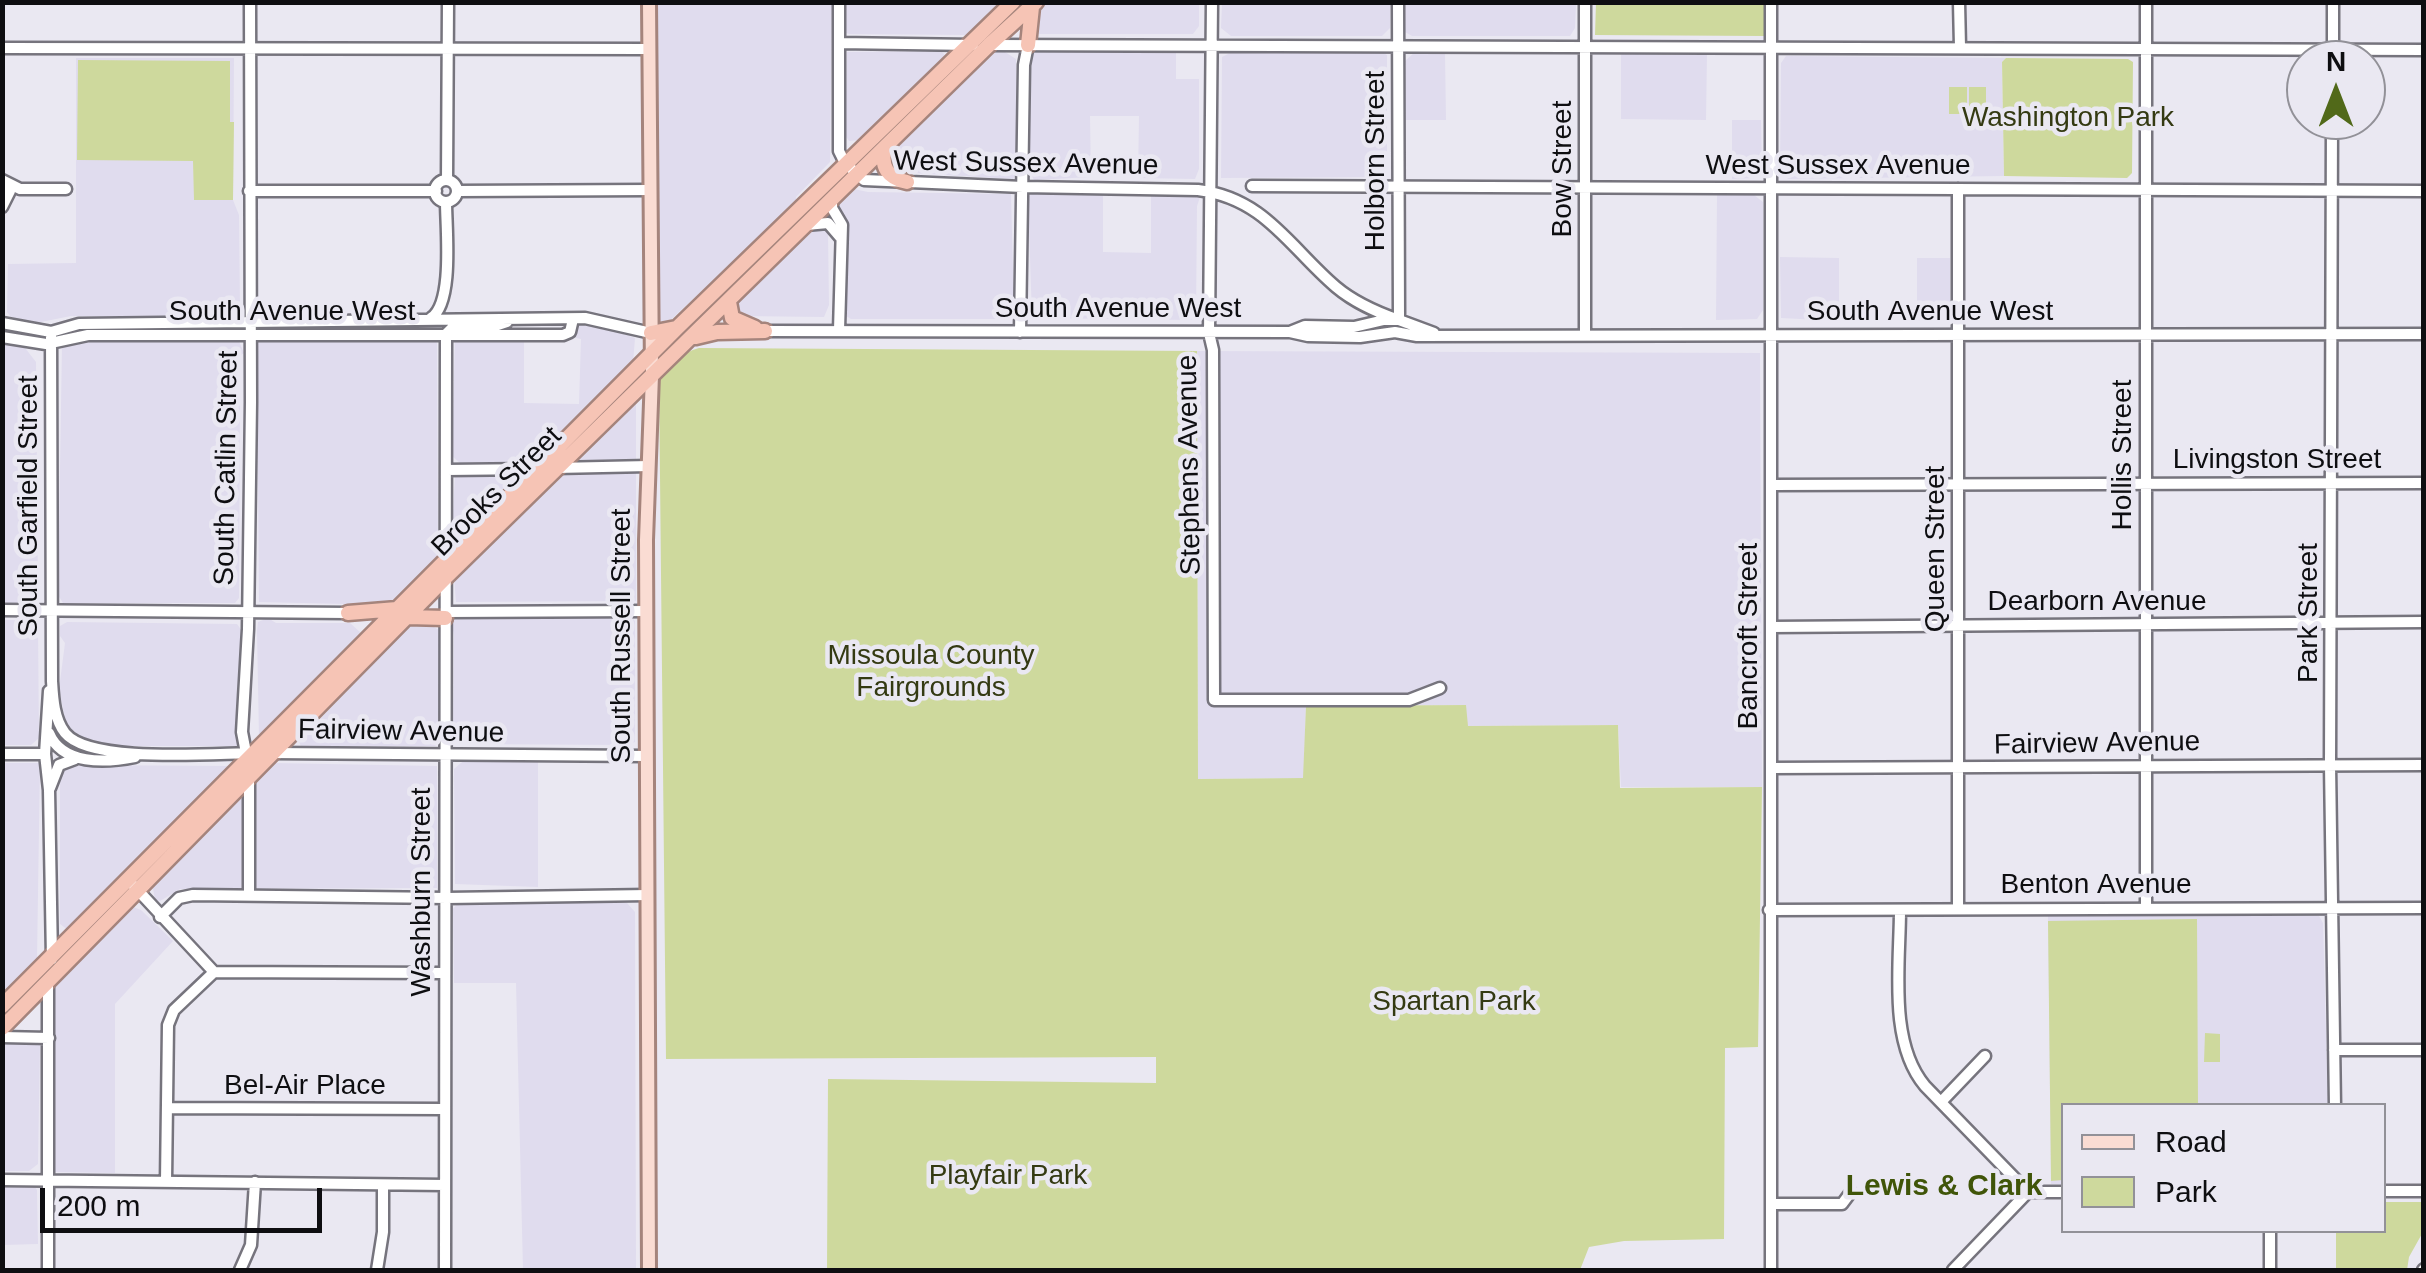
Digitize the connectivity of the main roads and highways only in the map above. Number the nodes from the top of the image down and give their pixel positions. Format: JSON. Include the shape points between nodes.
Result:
{"nodes":[{"id":1,"x":649,"y":2,"type":"edge"},
{"id":2,"x":1013,"y":2,"type":"edge"},
{"id":3,"x":1034,"y":4,"type":"edge"},
{"id":4,"x":1028,"y":45,"type":"road end"},
{"id":5,"x":885,"y":147,"type":"junction"},
{"id":6,"x":907,"y":182,"type":"road end"},
{"id":7,"x":729,"y":307,"type":"junction"},
{"id":8,"x":677,"y":328,"type":"junction"},
{"id":9,"x":651,"y":333,"type":"junction"},
{"id":10,"x":686,"y":342,"type":"junction"},
{"id":11,"x":651,"y":353,"type":"junction"},
{"id":12,"x":652,"y":375,"type":"junction"},
{"id":13,"x":403,"y":613,"type":"junction"},
{"id":14,"x":446,"y":615,"type":"road end"},
{"id":15,"x":364,"y":642,"type":"junction"},
{"id":16,"x":133,"y":886,"type":"junction"},
{"id":17,"x":2,"y":1006,"type":"edge"},
{"id":18,"x":2,"y":1028,"type":"edge"},
{"id":19,"x":649,"y":1270,"type":"edge"}],
"edges":[{"from":1,"to":9,"type":"main road","name":"South Russell Street"},
{"from":2,"to":8,"type":"highway","name":"Brooks Street"},
{"from":3,"to":4,"type":"highway"},
{"from":3,"to":5,"type":"highway","name":"Brooks Street"},
{"from":5,"to":6,"type":"highway","via":[[886,171]]},
{"from":5,"to":7,"type":"highway","name":"Brooks Street"},
{"from":7,"to":10,"type":"highway","name":"Brooks Street"},
{"from":7,"to":10,"type":"highway","via":[[738,324],[765,331],[708,333]]},
{"from":8,"to":9,"type":"highway"},
{"from":8,"to":11,"type":"highway","name":"Brooks Street"},
{"from":9,"to":11,"type":"main road","name":"South Russell Street"},
{"from":10,"to":12,"type":"highway","name":"Brooks Street"},
{"from":11,"to":12,"type":"main road","name":"South Russell Street"},
{"from":11,"to":13,"type":"highway","name":"Brooks Street","via":[[446,558]]},
{"from":12,"to":13,"type":"highway","name":"Brooks Street"},
{"from":12,"to":19,"type":"main road","name":"South Russell Street"},
{"from":13,"to":14,"type":"highway"},
{"from":13,"to":15,"type":"highway","name":"Brooks Street"},
{"from":13,"to":15,"type":"highway","via":[[348,613],[362,627]]},
{"from":13,"to":16,"type":"highway","name":"Brooks Street","via":[[250,778]]},
{"from":15,"to":16,"type":"highway","name":"Brooks Street","via":[[250,753]]},
{"from":16,"to":17,"type":"highway","name":"Brooks Street"},
{"from":16,"to":18,"type":"highway","name":"Brooks Street"}]}
